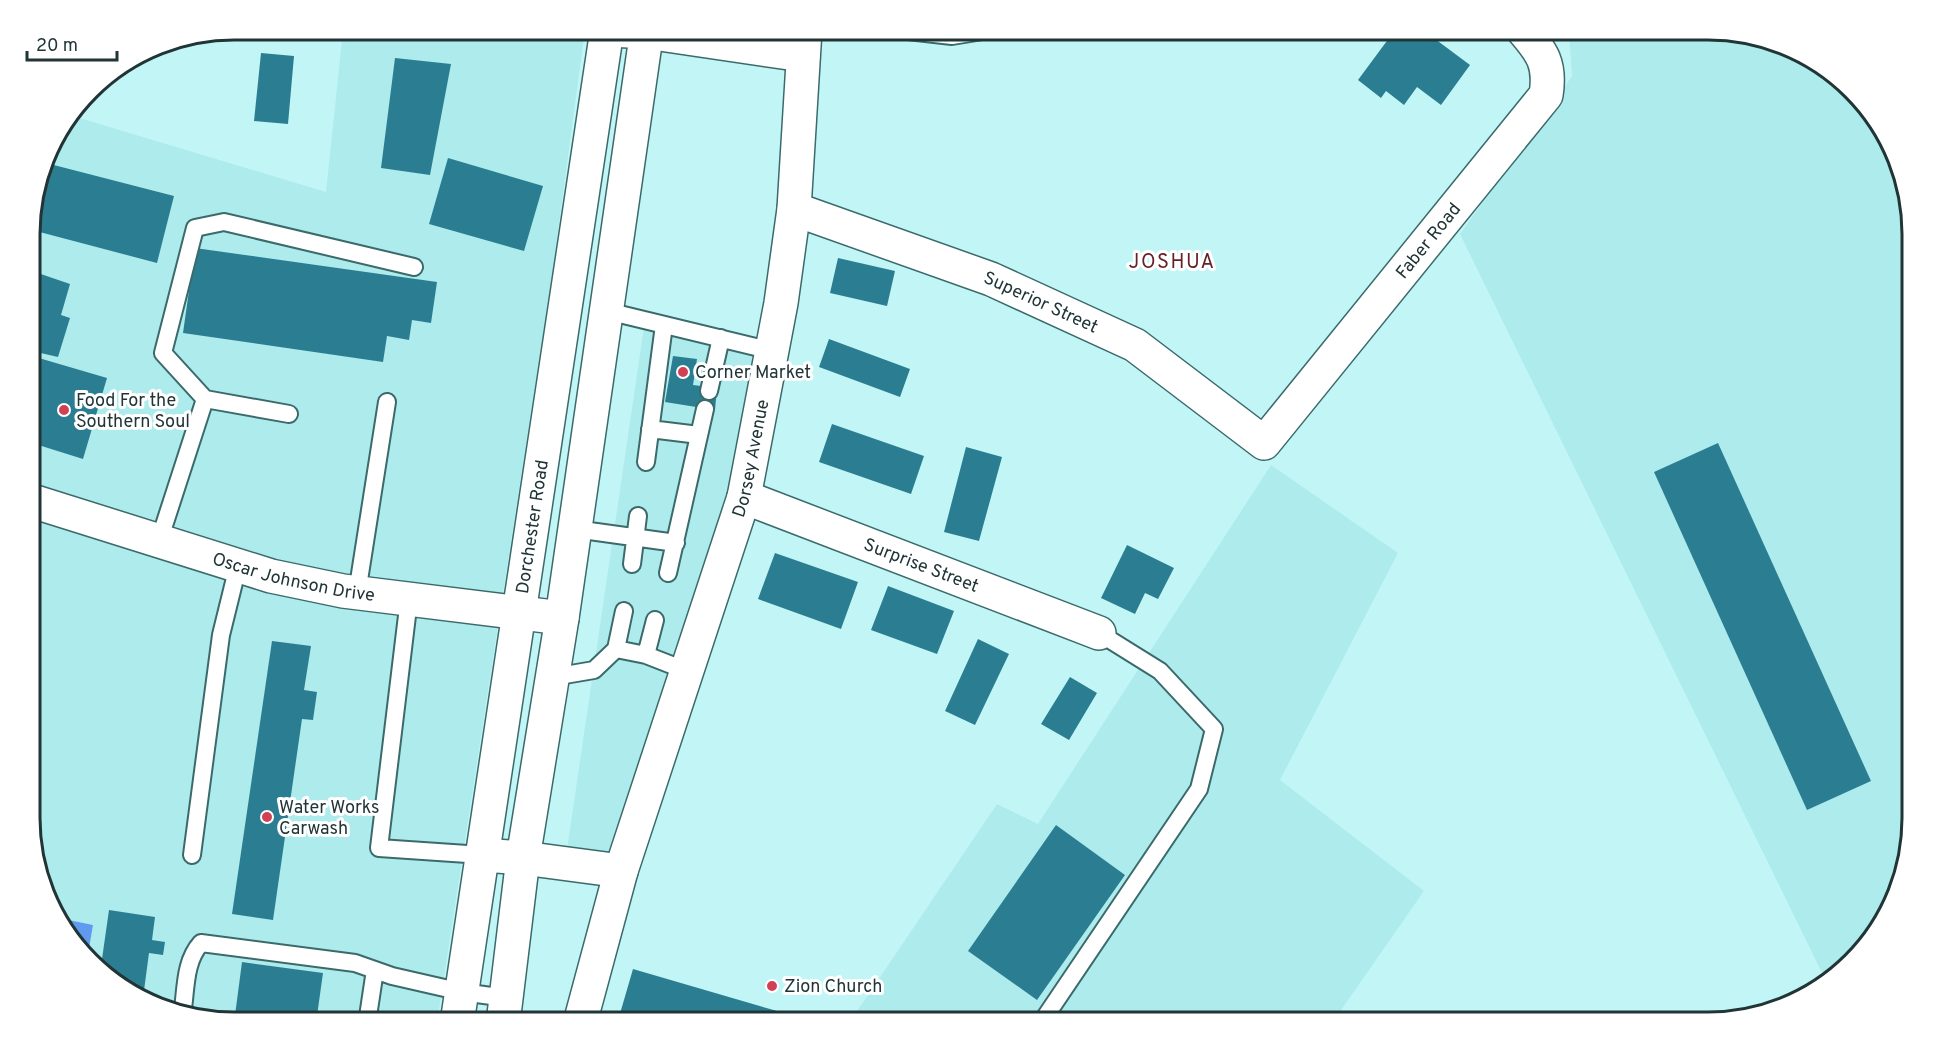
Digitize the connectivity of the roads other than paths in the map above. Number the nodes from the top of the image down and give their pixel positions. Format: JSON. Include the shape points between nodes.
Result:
{"nodes":[{"id":1,"x":607,"y":40,"type":"edge"},
{"id":2,"x":646,"y":40,"type":"edge"},
{"id":3,"x":765,"y":40,"type":"edge"},
{"id":4,"x":1532,"y":40,"type":"edge"},
{"id":5,"x":804,"y":43,"type":"edge"},
{"id":6,"x":794,"y":209,"type":"junction"},
{"id":7,"x":414,"y":267,"type":"dead end"},
{"id":8,"x":607,"y":311,"type":"junction"},
{"id":9,"x":664,"y":325,"type":"junction"},
{"id":10,"x":721,"y":338,"type":"junction"},
{"id":11,"x":772,"y":351,"type":"junction"},
{"id":12,"x":709,"y":391,"type":"dead end"},
{"id":13,"x":205,"y":399,"type":"junction"},
{"id":14,"x":387,"y":402,"type":"dead end"},
{"id":15,"x":705,"y":409,"type":"dead end"},
{"id":16,"x":289,"y":414,"type":"dead end"},
{"id":17,"x":650,"y":429,"type":"junction"},
{"id":18,"x":699,"y":435,"type":"junction"},
{"id":19,"x":1264,"y":443,"type":"joint"},
{"id":20,"x":646,"y":462,"type":"dead end"},
{"id":21,"x":744,"y":497,"type":"junction"},
{"id":22,"x":41,"y":504,"type":"edge"},
{"id":23,"x":638,"y":516,"type":"dead end"},
{"id":24,"x":575,"y":529,"type":"junction"},
{"id":25,"x":635,"y":537,"type":"junction"},
{"id":26,"x":159,"y":541,"type":"junction"},
{"id":27,"x":676,"y":543,"type":"junction"},
{"id":28,"x":632,"y":564,"type":"dead end"},
{"id":29,"x":238,"y":566,"type":"junction"},
{"id":30,"x":668,"y":573,"type":"dead end"},
{"id":31,"x":357,"y":593,"type":"junction"},
{"id":32,"x":409,"y":599,"type":"junction"},
{"id":33,"x":624,"y":611,"type":"dead end"},
{"id":34,"x":519,"y":613,"type":"junction"},
{"id":35,"x":562,"y":618,"type":"junction"},
{"id":36,"x":655,"y":620,"type":"dead end"},
{"id":37,"x":1099,"y":633,"type":"joint"},
{"id":38,"x":616,"y":649,"type":"junction"},
{"id":39,"x":646,"y":655,"type":"junction"},
{"id":40,"x":687,"y":672,"type":"junction"},
{"id":41,"x":553,"y":677,"type":"junction"},
{"id":42,"x":192,"y":855,"type":"dead end"},
{"id":43,"x":482,"y":855,"type":"junction"},
{"id":44,"x":522,"y":858,"type":"junction"},
{"id":45,"x":621,"y":871,"type":"junction"},
{"id":46,"x":375,"y":970,"type":"junction"},
{"id":47,"x":184,"y":1005,"type":"edge"},
{"id":48,"x":459,"y":1007,"type":"edge"},
{"id":49,"x":504,"y":1010,"type":"edge"},
{"id":50,"x":369,"y":1012,"type":"edge"},
{"id":51,"x":583,"y":1012,"type":"edge"},
{"id":52,"x":1048,"y":1012,"type":"edge"}],
"edges":[{"from":1,"to":34,"type":"street","name":"Dorchester Road"},
{"from":2,"to":8,"type":"street"},
{"from":3,"to":5,"type":"street"},
{"from":4,"to":19,"type":"street","name":"Faber Road","via":[[1541,51],[1549,76],[1546,95]]},
{"from":5,"to":6,"type":"street","name":"Dorsey Avenue"},
{"from":6,"to":11,"type":"street","name":"Dorsey Avenue"},
{"from":6,"to":19,"type":"street","name":"Superior Street","via":[[991,279],[1135,345]]},
{"from":7,"to":13,"type":"lane","via":[[224,222],[195,228],[163,353]]},
{"from":8,"to":9,"type":"lane"},
{"from":8,"to":24,"type":"street"},
{"from":9,"to":10,"type":"lane"},
{"from":9,"to":17,"type":"lane"},
{"from":10,"to":11,"type":"lane"},
{"from":10,"to":12,"type":"lane"},
{"from":11,"to":21,"type":"street","name":"Dorsey Avenue"},
{"from":13,"to":16,"type":"lane"},
{"from":13,"to":26,"type":"lane"},
{"from":14,"to":31,"type":"lane"},
{"from":15,"to":18,"type":"lane"},
{"from":17,"to":18,"type":"lane"},
{"from":17,"to":20,"type":"lane"},
{"from":18,"to":27,"type":"lane"},
{"from":21,"to":37,"type":"street","name":"Surprise Street"},
{"from":21,"to":40,"type":"street","name":"Dorsey Avenue"},
{"from":22,"to":26,"type":"street","name":"Oscar Johnson Drive"},
{"from":23,"to":25,"type":"lane"},
{"from":24,"to":25,"type":"lane"},
{"from":24,"to":35,"type":"street"},
{"from":25,"to":27,"type":"lane"},
{"from":25,"to":28,"type":"lane"},
{"from":26,"to":29,"type":"street","name":"Oscar Johnson Drive"},
{"from":27,"to":30,"type":"lane"},
{"from":29,"to":31,"type":"street","name":"Oscar Johnson Drive"},
{"from":29,"to":42,"type":"lane","via":[[220,635]]},
{"from":31,"to":32,"type":"street","name":"Oscar Johnson Drive"},
{"from":32,"to":34,"type":"street","name":"Oscar Johnson Drive"},
{"from":32,"to":43,"type":"lane","via":[[379,848]]},
{"from":33,"to":38,"type":"lane"},
{"from":34,"to":35,"type":"street","name":"Oscar Johnson Drive"},
{"from":34,"to":43,"type":"street","name":"Dorchester Road"},
{"from":35,"to":41,"type":"street"},
{"from":36,"to":39,"type":"lane"},
{"from":37,"to":52,"type":"lane","via":[[1160,671],[1214,729],[1199,789]]},
{"from":38,"to":39,"type":"lane"},
{"from":38,"to":41,"type":"lane","via":[[594,670]]},
{"from":39,"to":40,"type":"lane"},
{"from":40,"to":45,"type":"street","name":"Dorsey Avenue"},
{"from":41,"to":44,"type":"street"},
{"from":43,"to":44,"type":"street"},
{"from":43,"to":48,"type":"street","name":"Dorchester Road"},
{"from":44,"to":45,"type":"street"},
{"from":44,"to":49,"type":"street"},
{"from":45,"to":51,"type":"street","name":"Dorsey Avenue"},
{"from":46,"to":47,"type":"lane","via":[[355,963],[201,943],[192,953]]},
{"from":46,"to":48,"type":"lane"},
{"from":46,"to":50,"type":"lane"},
{"from":48,"to":49,"type":"lane"}]}
